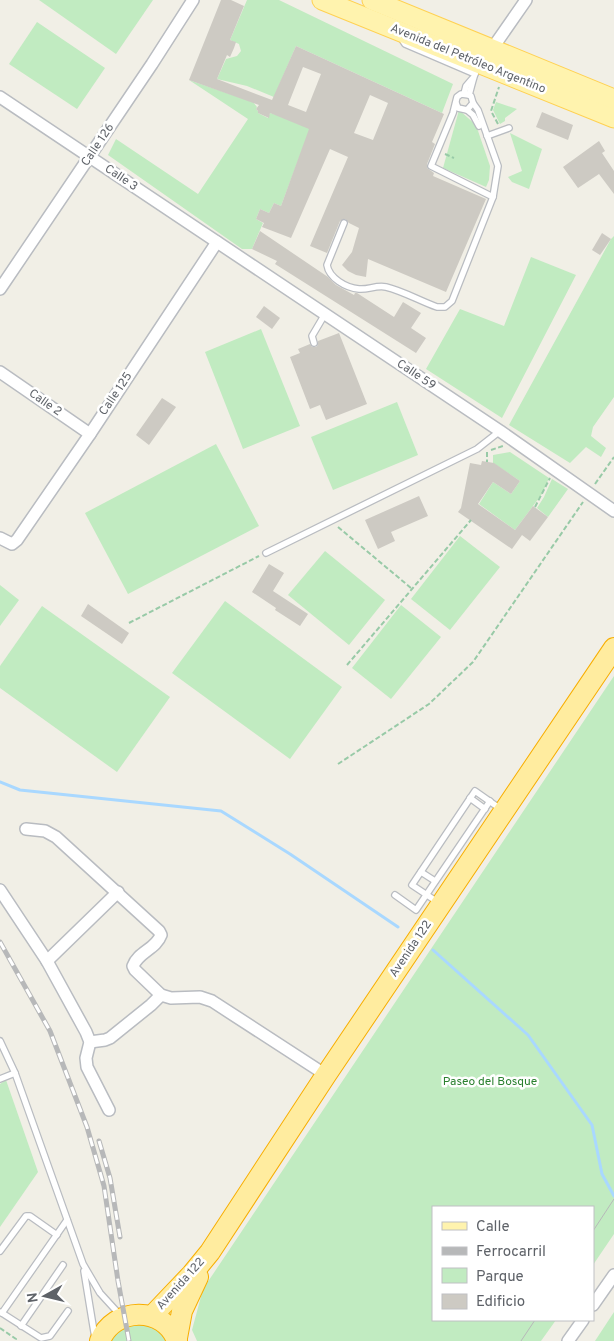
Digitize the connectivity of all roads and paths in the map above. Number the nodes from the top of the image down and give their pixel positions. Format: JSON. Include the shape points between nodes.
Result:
{"nodes":[{"id":1,"x":193,"y":0,"type":"edge"},
{"id":2,"x":322,"y":0,"type":"edge"},
{"id":3,"x":372,"y":0,"type":"edge"},
{"id":4,"x":526,"y":0,"type":"edge"},
{"id":5,"x":492,"y":49,"type":"junction"},
{"id":6,"x":475,"y":72,"type":"junction"},
{"id":7,"x":498,"y":91,"type":"dead end"},
{"id":8,"x":466,"y":94,"type":"junction"},
{"id":9,"x":0,"y":97,"type":"edge"},
{"id":10,"x":614,"y":99,"type":"edge"},
{"id":11,"x":456,"y":103,"type":"junction"},
{"id":12,"x":473,"y":103,"type":"junction"},
{"id":13,"x":467,"y":110,"type":"junction"},
{"id":14,"x":614,"y":118,"type":"edge"},
{"id":15,"x":509,"y":128,"type":"dead end"},
{"id":16,"x":500,"y":131,"type":"junction"},
{"id":17,"x":487,"y":136,"type":"junction"},
{"id":18,"x":442,"y":153,"type":"dead end"},
{"id":19,"x":90,"y":157,"type":"junction"},
{"id":20,"x":454,"y":158,"type":"dead end"},
{"id":21,"x":492,"y":197,"type":"junction"},
{"id":22,"x":344,"y":223,"type":"dead end"},
{"id":23,"x":217,"y":242,"type":"junction"},
{"id":24,"x":0,"y":289,"type":"edge"},
{"id":25,"x":325,"y":314,"type":"junction"},
{"id":26,"x":314,"y":343,"type":"dead end"},
{"id":27,"x":0,"y":372,"type":"edge"},
{"id":28,"x":500,"y":431,"type":"junction"},
{"id":29,"x":90,"y":434,"type":"junction"},
{"id":30,"x":502,"y":446,"type":"dead end"},
{"id":31,"x":614,"y":457,"type":"edge"},
{"id":32,"x":487,"y":462,"type":"dead end"},
{"id":33,"x":552,"y":478,"type":"dead end"},
{"id":34,"x":589,"y":493,"type":"junction"},
{"id":35,"x":535,"y":507,"type":"dead end"},
{"id":36,"x":614,"y":511,"type":"edge"},
{"id":37,"x":470,"y":520,"type":"dead end"},
{"id":38,"x":330,"y":521,"type":"junction"},
{"id":39,"x":0,"y":538,"type":"edge"},
{"id":40,"x":266,"y":553,"type":"joint"},
{"id":41,"x":411,"y":588,"type":"junction"},
{"id":42,"x":129,"y":623,"type":"dead end"},
{"id":43,"x":614,"y":648,"type":"edge"},
{"id":44,"x":346,"y":665,"type":"dead end"},
{"id":45,"x":338,"y":764,"type":"dead end"},
{"id":46,"x":493,"y":807,"type":"junction"},
{"id":47,"x":26,"y":829,"type":"dead end"},
{"id":48,"x":421,"y":872,"type":"junction"},
{"id":49,"x":435,"y":882,"type":"junction"},
{"id":50,"x":0,"y":890,"type":"edge"},
{"id":51,"x":118,"y":892,"type":"junction"},
{"id":52,"x":395,"y":895,"type":"dead end"},
{"id":53,"x":434,"y":899,"type":"junction"},
{"id":54,"x":47,"y":961,"type":"junction"},
{"id":55,"x":161,"y":995,"type":"junction"},
{"id":56,"x":0,"y":1041,"type":"edge"},
{"id":57,"x":90,"y":1042,"type":"junction"},
{"id":58,"x":15,"y":1073,"type":"junction"},
{"id":59,"x":326,"y":1075,"type":"junction"},
{"id":60,"x":0,"y":1080,"type":"edge"},
{"id":61,"x":108,"y":1110,"type":"dead end"},
{"id":62,"x":67,"y":1220,"type":"junction"},
{"id":63,"x":57,"y":1235,"type":"junction"},
{"id":64,"x":0,"y":1251,"type":"edge"},
{"id":65,"x":210,"y":1252,"type":"junction"},
{"id":66,"x":83,"y":1264,"type":"junction"},
{"id":67,"x":63,"y":1265,"type":"dead end"},
{"id":68,"x":614,"y":1275,"type":"edge"},
{"id":69,"x":594,"y":1304,"type":"edge"},
{"id":70,"x":68,"y":1311,"type":"dead end"},
{"id":71,"x":1,"y":1313,"type":"edge"},
{"id":72,"x":152,"y":1316,"type":"junction"},
{"id":73,"x":122,"y":1317,"type":"junction"},
{"id":74,"x":582,"y":1321,"type":"edge"},
{"id":75,"x":21,"y":1326,"type":"junction"},
{"id":76,"x":0,"y":1328,"type":"edge"},
{"id":77,"x":177,"y":1340,"type":"edge"},
{"id":78,"x":15,"y":1341,"type":"edge"},
{"id":79,"x":95,"y":1341,"type":"edge"},
{"id":80,"x":100,"y":1341,"type":"edge"},
{"id":81,"x":568,"y":1341,"type":"edge"}],
"edges":[{"from":1,"to":19,"type":"street","name":"Calle 126"},
{"from":2,"to":6,"type":"main road","name":"Avenida del Petróleo Argentino","via":[[396,30]]},
{"from":3,"to":5,"type":"main road","name":"Avenida del Petróleo Argentino"},
{"from":4,"to":5,"type":"street"},
{"from":5,"to":10,"type":"main road","name":"Avenida del Petróleo Argentino"},
{"from":6,"to":8,"type":"lane"},
{"from":6,"to":14,"type":"main road","name":"Avenida del Petróleo Argentino"},
{"from":7,"to":16,"type":"path","via":[[491,111]]},
{"from":8,"to":11,"type":"lane","via":[[457,97]]},
{"from":8,"to":12,"type":"lane"},
{"from":9,"to":19,"type":"street","name":"Calle 3"},
{"from":11,"to":13,"type":"lane","via":[[458,108]]},
{"from":11,"to":21,"type":"lane","via":[[431,166]]},
{"from":12,"to":13,"type":"lane"},
{"from":12,"to":17,"type":"lane"},
{"from":13,"to":21,"type":"lane","via":[[477,120],[495,166]]},
{"from":15,"to":16,"type":"lane"},
{"from":16,"to":17,"type":"lane"},
{"from":17,"to":21,"type":"lane","via":[[498,166]]},
{"from":18,"to":20,"type":"path"},
{"from":19,"to":23,"type":"street","name":"Calle 3"},
{"from":19,"to":24,"type":"street","name":"Calle 126"},
{"from":21,"to":22,"type":"lane","via":[[452,301],[445,307],[437,307],[385,287],[360,290],[336,279],[328,272],[328,265]]},
{"from":23,"to":25,"type":"street","name":"Calle 59"},
{"from":23,"to":29,"type":"street","name":"Calle 125"},
{"from":25,"to":26,"type":"lane","via":[[312,336]]},
{"from":25,"to":28,"type":"street","name":"Calle 59"},
{"from":27,"to":29,"type":"street","name":"Calle 2"},
{"from":28,"to":34,"type":"street","name":"Calle 59"},
{"from":28,"to":38,"type":"lane","via":[[477,449]]},
{"from":29,"to":39,"type":"street","name":"Calle 125","via":[[17,540],[12,544]]},
{"from":30,"to":32,"type":"path","via":[[487,451]]},
{"from":31,"to":34,"type":"path"},
{"from":33,"to":35,"type":"path"},
{"from":34,"to":36,"type":"street","name":"Calle 59"},
{"from":34,"to":45,"type":"path","via":[[474,662],[429,704]]},
{"from":37,"to":41,"type":"path"},
{"from":38,"to":40,"type":"lane"},
{"from":38,"to":41,"type":"path"},
{"from":40,"to":42,"type":"path"},
{"from":41,"to":44,"type":"path"},
{"from":43,"to":46,"type":"highway","name":"Avenida 122"},
{"from":46,"to":48,"type":"lane","via":[[470,798]]},
{"from":46,"to":49,"type":"lane"},
{"from":46,"to":53,"type":"highway","name":"Avenida 122"},
{"from":47,"to":51,"type":"street","via":[[45,831],[56,837]]},
{"from":48,"to":49,"type":"lane"},
{"from":48,"to":53,"type":"lane","via":[[412,885]]},
{"from":49,"to":53,"type":"lane"},
{"from":50,"to":54,"type":"street"},
{"from":51,"to":54,"type":"street"},
{"from":51,"to":55,"type":"street","via":[[159,930],[159,941],[133,966]]},
{"from":52,"to":53,"type":"lane","via":[[416,910]]},
{"from":53,"to":59,"type":"highway","name":"Avenida 122"},
{"from":54,"to":57,"type":"street"},
{"from":55,"to":57,"type":"street","via":[[110,1038]]},
{"from":55,"to":59,"type":"street","via":[[200,997],[212,1001]]},
{"from":56,"to":58,"type":"lane"},
{"from":57,"to":61,"type":"street","via":[[87,1067]]},
{"from":58,"to":60,"type":"lane"},
{"from":58,"to":62,"type":"lane"},
{"from":59,"to":65,"type":"highway","name":"Avenida 122"},
{"from":62,"to":63,"type":"lane"},
{"from":62,"to":66,"type":"lane"},
{"from":63,"to":64,"type":"lane","via":[[26,1216]]},
{"from":63,"to":71,"type":"lane"},
{"from":65,"to":72,"type":"highway","name":"Avenida 122"},
{"from":65,"to":77,"type":"highway","name":"Avenida 122","via":[[182,1311]]},
{"from":66,"to":73,"type":"lane","via":[[100,1292]]},
{"from":66,"to":79,"type":"lane"},
{"from":67,"to":75,"type":"lane"},
{"from":68,"to":69,"type":"street"},
{"from":70,"to":75,"type":"lane","via":[[46,1338],[40,1338]]},
{"from":71,"to":75,"type":"lane"},
{"from":72,"to":73,"type":"highway","via":[[134,1314]]},
{"from":72,"to":77,"type":"highway","via":[[162,1321]]},
{"from":73,"to":80,"type":"highway","via":[[111,1324]]},
{"from":74,"to":81,"type":"street"},
{"from":76,"to":78,"type":"path"}]}
